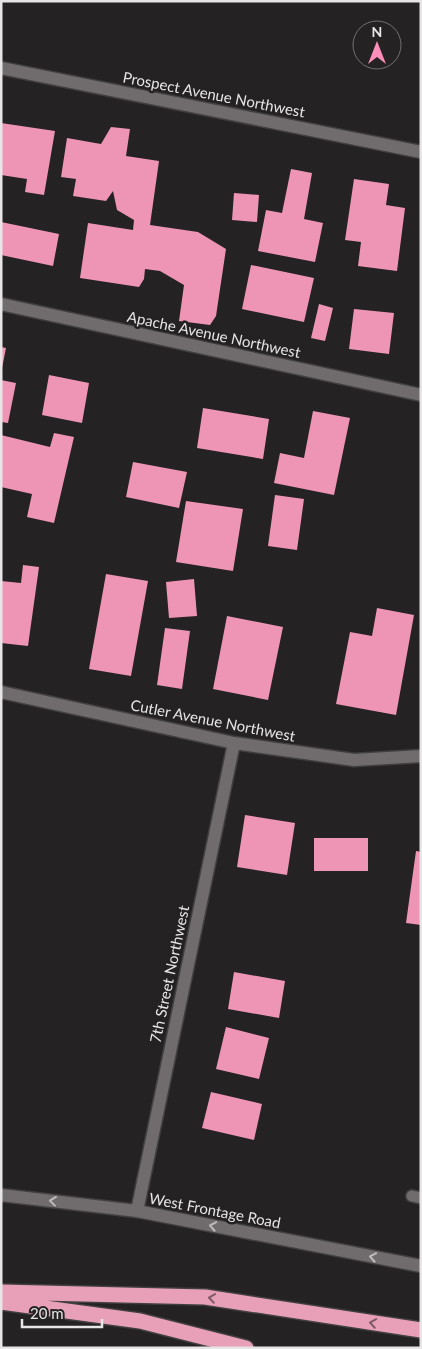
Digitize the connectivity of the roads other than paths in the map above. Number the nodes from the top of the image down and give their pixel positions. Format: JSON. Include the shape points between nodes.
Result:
{"nodes":[{"id":1,"x":1,"y":68,"type":"edge"},
{"id":2,"x":421,"y":152,"type":"edge"},
{"id":3,"x":1,"y":304,"type":"edge"},
{"id":4,"x":421,"y":395,"type":"edge"},
{"id":5,"x":1,"y":692,"type":"edge"},
{"id":6,"x":234,"y":743,"type":"junction"},
{"id":7,"x":421,"y":756,"type":"edge"},
{"id":8,"x":1,"y":1195,"type":"edge"},
{"id":9,"x":137,"y":1211,"type":"junction"},
{"id":10,"x":421,"y":1266,"type":"edge"},
{"id":11,"x":1,"y":1292,"type":"edge"},
{"id":12,"x":1,"y":1302,"type":"edge"},
{"id":13,"x":421,"y":1330,"type":"edge"},
{"id":14,"x":246,"y":1348,"type":"edge"}],
"edges":[{"from":1,"to":2,"type":"street","name":"Prospect Avenue Northwest"},
{"from":3,"to":4,"type":"street","name":"Apache Avenue Northwest"},
{"from":5,"to":6,"type":"street","name":"Cutler Avenue Northwest"},
{"from":6,"to":7,"type":"street","name":"Cutler Avenue Northwest","via":[[354,760]]},
{"from":6,"to":9,"type":"street","name":"7th Street Northwest"},
{"from":9,"to":8,"type":"street","name":"West Frontage Road","one_way":true},
{"from":10,"to":9,"type":"street","name":"West Frontage Road","one_way":true},
{"from":13,"to":11,"type":"highway","one_way":true,"via":[[205,1296]]},
{"from":12,"to":14,"type":"highway","via":[[140,1322]]}]}
